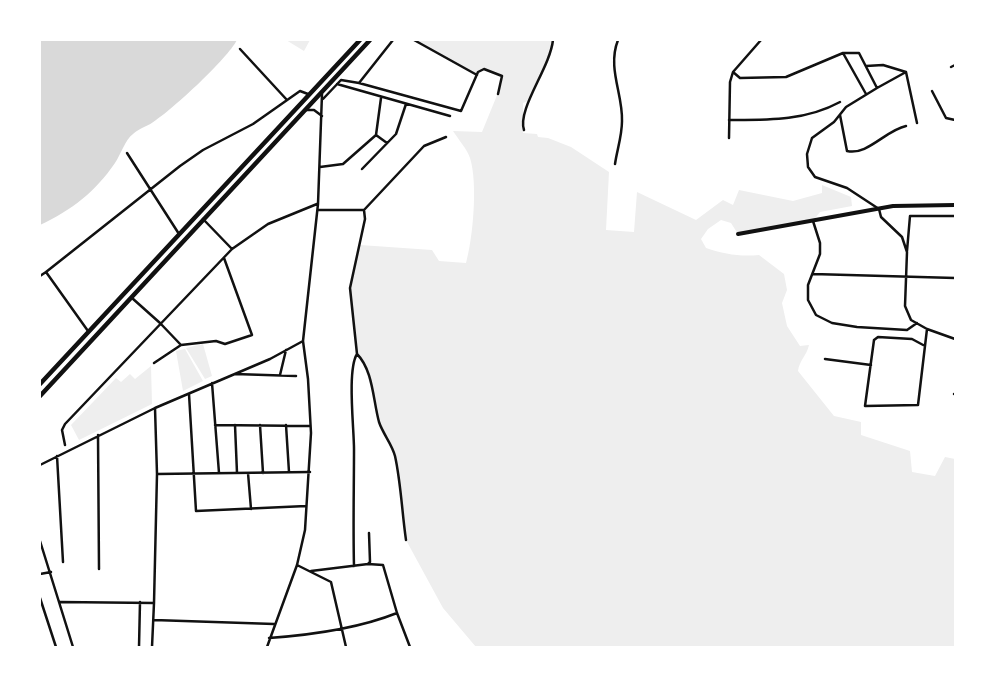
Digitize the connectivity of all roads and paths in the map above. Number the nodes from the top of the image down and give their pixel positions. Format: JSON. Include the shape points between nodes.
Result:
{"nodes":[{"id":1,"x":360,"y":40,"type":"edge"},
{"id":2,"x":370,"y":40,"type":"edge"},
{"id":3,"x":393,"y":40,"type":"edge"},
{"id":4,"x":414,"y":40,"type":"edge"},
{"id":5,"x":553,"y":40,"type":"edge"},
{"id":6,"x":618,"y":40,"type":"edge"},
{"id":7,"x":761,"y":40,"type":"edge"},
{"id":8,"x":240,"y":49,"type":"dead end"},
{"id":9,"x":843,"y":53,"type":"junction"},
{"id":10,"x":955,"y":65,"type":"edge"},
{"id":11,"x":866,"y":66,"type":"junction"},
{"id":12,"x":951,"y":67,"type":"dead end"},
{"id":13,"x":732,"y":72,"type":"junction"},
{"id":14,"x":906,"y":72,"type":"junction"},
{"id":15,"x":477,"y":75,"type":"junction"},
{"id":16,"x":359,"y":83,"type":"junction"},
{"id":17,"x":337,"y":84,"type":"junction"},
{"id":18,"x":877,"y":88,"type":"junction"},
{"id":19,"x":932,"y":91,"type":"dead end"},
{"id":20,"x":322,"y":92,"type":"junction"},
{"id":21,"x":308,"y":94,"type":"junction"},
{"id":22,"x":498,"y":94,"type":"dead end"},
{"id":23,"x":866,"y":94,"type":"junction"},
{"id":24,"x":381,"y":98,"type":"junction"},
{"id":25,"x":287,"y":100,"type":"junction"},
{"id":26,"x":322,"y":101,"type":"junction"},
{"id":27,"x":840,"y":102,"type":"dead end"},
{"id":28,"x":406,"y":104,"type":"junction"},
{"id":29,"x":304,"y":110,"type":"junction"},
{"id":30,"x":840,"y":115,"type":"junction"},
{"id":31,"x":322,"y":116,"type":"junction"},
{"id":32,"x":450,"y":116,"type":"dead end"},
{"id":33,"x":729,"y":120,"type":"junction"},
{"id":34,"x":955,"y":120,"type":"edge"},
{"id":35,"x":917,"y":123,"type":"dead end"},
{"id":36,"x":906,"y":126,"type":"dead end"},
{"id":37,"x":524,"y":130,"type":"dead end"},
{"id":38,"x":376,"y":135,"type":"junction"},
{"id":39,"x":446,"y":137,"type":"dead end"},
{"id":40,"x":729,"y":138,"type":"dead end"},
{"id":41,"x":387,"y":143,"type":"junction"},
{"id":42,"x":127,"y":153,"type":"dead end"},
{"id":43,"x":615,"y":164,"type":"dead end"},
{"id":44,"x":320,"y":167,"type":"junction"},
{"id":45,"x":362,"y":168,"type":"dead end"},
{"id":46,"x":149,"y":190,"type":"junction"},
{"id":47,"x":318,"y":204,"type":"junction"},
{"id":48,"x":955,"y":204,"type":"edge"},
{"id":49,"x":879,"y":209,"type":"junction"},
{"id":50,"x":318,"y":210,"type":"junction"},
{"id":51,"x":364,"y":210,"type":"junction"},
{"id":52,"x":955,"y":216,"type":"edge"},
{"id":53,"x":203,"y":219,"type":"junction"},
{"id":54,"x":813,"y":221,"type":"junction"},
{"id":55,"x":179,"y":234,"type":"junction"},
{"id":56,"x":738,"y":234,"type":"dead end"},
{"id":57,"x":232,"y":249,"type":"junction"},
{"id":58,"x":907,"y":252,"type":"junction"},
{"id":59,"x":224,"y":258,"type":"junction"},
{"id":60,"x":46,"y":272,"type":"junction"},
{"id":61,"x":813,"y":274,"type":"junction"},
{"id":62,"x":40,"y":276,"type":"edge"},
{"id":63,"x":905,"y":277,"type":"junction"},
{"id":64,"x":955,"y":278,"type":"edge"},
{"id":65,"x":131,"y":298,"type":"junction"},
{"id":66,"x":160,"y":323,"type":"junction"},
{"id":67,"x":917,"y":323,"type":"junction"},
{"id":68,"x":927,"y":329,"type":"junction"},
{"id":69,"x":88,"y":331,"type":"junction"},
{"id":70,"x":955,"y":339,"type":"edge"},
{"id":71,"x":303,"y":341,"type":"junction"},
{"id":72,"x":181,"y":346,"type":"junction"},
{"id":73,"x":925,"y":346,"type":"junction"},
{"id":74,"x":286,"y":350,"type":"junction"},
{"id":75,"x":356,"y":354,"type":"junction"},
{"id":76,"x":825,"y":359,"type":"dead end"},
{"id":77,"x":154,"y":363,"type":"dead end"},
{"id":78,"x":871,"y":365,"type":"junction"},
{"id":79,"x":233,"y":374,"type":"junction"},
{"id":80,"x":280,"y":375,"type":"junction"},
{"id":81,"x":296,"y":376,"type":"dead end"},
{"id":82,"x":212,"y":383,"type":"junction"},
{"id":83,"x":40,"y":384,"type":"edge"},
{"id":84,"x":189,"y":394,"type":"junction"},
{"id":85,"x":40,"y":396,"type":"edge"},
{"id":86,"x":155,"y":408,"type":"junction"},
{"id":87,"x":215,"y":425,"type":"junction"},
{"id":88,"x":235,"y":425,"type":"junction"},
{"id":89,"x":260,"y":425,"type":"junction"},
{"id":90,"x":286,"y":426,"type":"junction"},
{"id":91,"x":310,"y":426,"type":"junction"},
{"id":92,"x":98,"y":435,"type":"junction"},
{"id":93,"x":65,"y":445,"type":"dead end"},
{"id":94,"x":57,"y":456,"type":"junction"},
{"id":95,"x":40,"y":465,"type":"edge"},
{"id":96,"x":289,"y":472,"type":"junction"},
{"id":97,"x":310,"y":472,"type":"junction"},
{"id":98,"x":194,"y":473,"type":"junction"},
{"id":99,"x":219,"y":473,"type":"junction"},
{"id":100,"x":237,"y":473,"type":"junction"},
{"id":101,"x":248,"y":473,"type":"junction"},
{"id":102,"x":263,"y":473,"type":"junction"},
{"id":103,"x":157,"y":474,"type":"junction"},
{"id":104,"x":306,"y":506,"type":"junction"},
{"id":105,"x":250,"y":509,"type":"junction"},
{"id":106,"x":369,"y":533,"type":"dead end"},
{"id":107,"x":406,"y":540,"type":"dead end"},
{"id":108,"x":40,"y":541,"type":"edge"},
{"id":109,"x":63,"y":562,"type":"dead end"},
{"id":110,"x":368,"y":564,"type":"junction"},
{"id":111,"x":297,"y":565,"type":"junction"},
{"id":112,"x":354,"y":566,"type":"junction"},
{"id":113,"x":99,"y":569,"type":"dead end"},
{"id":114,"x":311,"y":571,"type":"junction"},
{"id":115,"x":50,"y":572,"type":"junction"},
{"id":116,"x":40,"y":574,"type":"edge"},
{"id":117,"x":40,"y":598,"type":"edge"},
{"id":118,"x":60,"y":602,"type":"junction"},
{"id":119,"x":140,"y":602,"type":"junction"},
{"id":120,"x":154,"y":603,"type":"junction"},
{"id":121,"x":396,"y":613,"type":"junction"},
{"id":122,"x":153,"y":620,"type":"junction"},
{"id":123,"x":274,"y":624,"type":"junction"},
{"id":124,"x":343,"y":628,"type":"junction"},
{"id":125,"x":269,"y":638,"type":"junction"},
{"id":126,"x":56,"y":647,"type":"edge"},
{"id":127,"x":73,"y":647,"type":"edge"},
{"id":128,"x":139,"y":647,"type":"edge"},
{"id":129,"x":152,"y":647,"type":"edge"},
{"id":130,"x":267,"y":647,"type":"edge"},
{"id":131,"x":346,"y":647,"type":"edge"},
{"id":132,"x":410,"y":647,"type":"edge"}],
"edges":[{"from":1,"to":21,"type":"highway"},
{"from":2,"to":20,"type":"highway"},
{"from":3,"to":16,"type":"street"},
{"from":4,"to":15,"type":"street"},
{"from":5,"to":37,"type":"street","via":[[552,53],[524,114]]},
{"from":6,"to":43,"type":"street","via":[[615,80],[622,121]]},
{"from":7,"to":13,"type":"street"},
{"from":8,"to":25,"type":"street"},
{"from":9,"to":11,"type":"street","via":[[859,53]]},
{"from":9,"to":13,"type":"street","via":[[786,77],[740,78]]},
{"from":9,"to":23,"type":"street"},
{"from":10,"to":12,"type":"street"},
{"from":11,"to":14,"type":"street","via":[[883,65]]},
{"from":11,"to":18,"type":"street"},
{"from":13,"to":33,"type":"street"},
{"from":14,"to":18,"type":"street"},
{"from":14,"to":35,"type":"street"},
{"from":15,"to":16,"type":"street","via":[[461,111]]},
{"from":15,"to":22,"type":"street","via":[[484,68],[502,76]]},
{"from":16,"to":17,"type":"street","via":[[341,80]]},
{"from":17,"to":24,"type":"street"},
{"from":17,"to":26,"type":"street"},
{"from":18,"to":23,"type":"street"},
{"from":19,"to":34,"type":"street","via":[[946,118]]},
{"from":20,"to":26,"type":"street"},
{"from":20,"to":29,"type":"highway"},
{"from":21,"to":25,"type":"street","via":[[300,91]]},
{"from":21,"to":55,"type":"highway"},
{"from":23,"to":30,"type":"street"},
{"from":24,"to":28,"type":"street"},
{"from":24,"to":38,"type":"street"},
{"from":25,"to":46,"type":"street","via":[[242,131],[203,150]]},
{"from":26,"to":31,"type":"street"},
{"from":27,"to":33,"type":"street","via":[[800,117]]},
{"from":28,"to":32,"type":"street"},
{"from":28,"to":41,"type":"street","via":[[396,134]]},
{"from":29,"to":31,"type":"street","via":[[314,110]]},
{"from":29,"to":53,"type":"highway"},
{"from":30,"to":36,"type":"street","via":[[847,151],[851,152]]},
{"from":30,"to":49,"type":"street","via":[[812,138],[807,154],[808,167],[815,177],[847,188]]},
{"from":31,"to":44,"type":"street"},
{"from":33,"to":40,"type":"street"},
{"from":38,"to":41,"type":"street"},
{"from":38,"to":44,"type":"street","via":[[342,164]]},
{"from":39,"to":51,"type":"street","via":[[424,146],[410,158]]},
{"from":41,"to":45,"type":"street"},
{"from":42,"to":46,"type":"street"},
{"from":44,"to":47,"type":"street"},
{"from":46,"to":55,"type":"street"},
{"from":46,"to":60,"type":"street"},
{"from":47,"to":50,"type":"street"},
{"from":47,"to":57,"type":"street","via":[[268,224]]},
{"from":48,"to":49,"type":"street"},
{"from":49,"to":54,"type":"street"},
{"from":49,"to":58,"type":"street","via":[[881,217],[902,236]]},
{"from":50,"to":51,"type":"street"},
{"from":50,"to":71,"type":"street"},
{"from":51,"to":75,"type":"street","via":[[366,219],[350,288]]},
{"from":52,"to":58,"type":"street","via":[[910,216]]},
{"from":53,"to":57,"type":"street"},
{"from":53,"to":65,"type":"highway"},
{"from":54,"to":56,"type":"street"},
{"from":54,"to":61,"type":"street","via":[[820,254]]},
{"from":55,"to":69,"type":"highway"},
{"from":57,"to":59,"type":"street"},
{"from":58,"to":63,"type":"street"},
{"from":59,"to":66,"type":"street"},
{"from":59,"to":72,"type":"street","via":[[252,335],[225,344],[210,342]]},
{"from":60,"to":62,"type":"street"},
{"from":60,"to":69,"type":"street"},
{"from":61,"to":63,"type":"street"},
{"from":61,"to":67,"type":"street","via":[[808,285],[808,300],[816,315],[832,323],[857,328],[907,330]]},
{"from":63,"to":64,"type":"street"},
{"from":63,"to":67,"type":"street","via":[[904,306],[911,320]]},
{"from":65,"to":66,"type":"street"},
{"from":65,"to":85,"type":"highway"},
{"from":66,"to":72,"type":"street"},
{"from":66,"to":93,"type":"street","via":[[65,424],[62,430]]},
{"from":67,"to":68,"type":"street"},
{"from":68,"to":70,"type":"street"},
{"from":68,"to":73,"type":"street"},
{"from":69,"to":83,"type":"highway"},
{"from":71,"to":74,"type":"street"},
{"from":71,"to":91,"type":"street"},
{"from":72,"to":77,"type":"street"},
{"from":73,"to":78,"type":"street","via":[[912,340],[878,337],[874,340]]},
{"from":73,"to":78,"type":"street","via":[[918,405],[865,406]]},
{"from":74,"to":79,"type":"street"},
{"from":74,"to":80,"type":"street"},
{"from":75,"to":107,"type":"street","via":[[362,359],[379,423],[389,438],[395,457]]},
{"from":75,"to":112,"type":"street","via":[[352,398]]},
{"from":76,"to":78,"type":"street"},
{"from":79,"to":80,"type":"street"},
{"from":79,"to":82,"type":"street"},
{"from":80,"to":81,"type":"street"},
{"from":82,"to":84,"type":"street"},
{"from":82,"to":87,"type":"street"},
{"from":84,"to":86,"type":"street"},
{"from":84,"to":98,"type":"street"},
{"from":86,"to":92,"type":"street"},
{"from":86,"to":103,"type":"street"},
{"from":87,"to":88,"type":"street"},
{"from":87,"to":99,"type":"street"},
{"from":88,"to":89,"type":"street"},
{"from":88,"to":100,"type":"street"},
{"from":89,"to":90,"type":"street"},
{"from":89,"to":102,"type":"street"},
{"from":90,"to":91,"type":"street"},
{"from":90,"to":96,"type":"street"},
{"from":91,"to":97,"type":"street"},
{"from":92,"to":94,"type":"street"},
{"from":92,"to":113,"type":"street"},
{"from":94,"to":95,"type":"street"},
{"from":94,"to":109,"type":"street"},
{"from":96,"to":97,"type":"street"},
{"from":96,"to":102,"type":"street"},
{"from":97,"to":104,"type":"street"},
{"from":98,"to":99,"type":"street"},
{"from":98,"to":103,"type":"street"},
{"from":98,"to":105,"type":"street","via":[[196,512]]},
{"from":99,"to":100,"type":"street"},
{"from":100,"to":101,"type":"street"},
{"from":101,"to":102,"type":"street"},
{"from":101,"to":105,"type":"street"},
{"from":103,"to":120,"type":"street"},
{"from":104,"to":105,"type":"street"},
{"from":104,"to":111,"type":"street","via":[[305,530]]},
{"from":106,"to":110,"type":"street"},
{"from":108,"to":115,"type":"street"},
{"from":110,"to":112,"type":"street"},
{"from":110,"to":121,"type":"street","via":[[383,566]]},
{"from":111,"to":114,"type":"street"},
{"from":111,"to":123,"type":"street"},
{"from":112,"to":114,"type":"street"},
{"from":114,"to":124,"type":"street","via":[[331,582]]},
{"from":115,"to":116,"type":"street"},
{"from":115,"to":118,"type":"street"},
{"from":117,"to":126,"type":"street"},
{"from":118,"to":119,"type":"street"},
{"from":118,"to":127,"type":"street"},
{"from":119,"to":120,"type":"street"},
{"from":119,"to":128,"type":"street"},
{"from":120,"to":122,"type":"street"},
{"from":121,"to":124,"type":"street"},
{"from":121,"to":132,"type":"street"},
{"from":122,"to":123,"type":"street"},
{"from":122,"to":129,"type":"street"},
{"from":123,"to":125,"type":"street"},
{"from":124,"to":125,"type":"street"},
{"from":124,"to":131,"type":"street"},
{"from":125,"to":130,"type":"street"}]}
